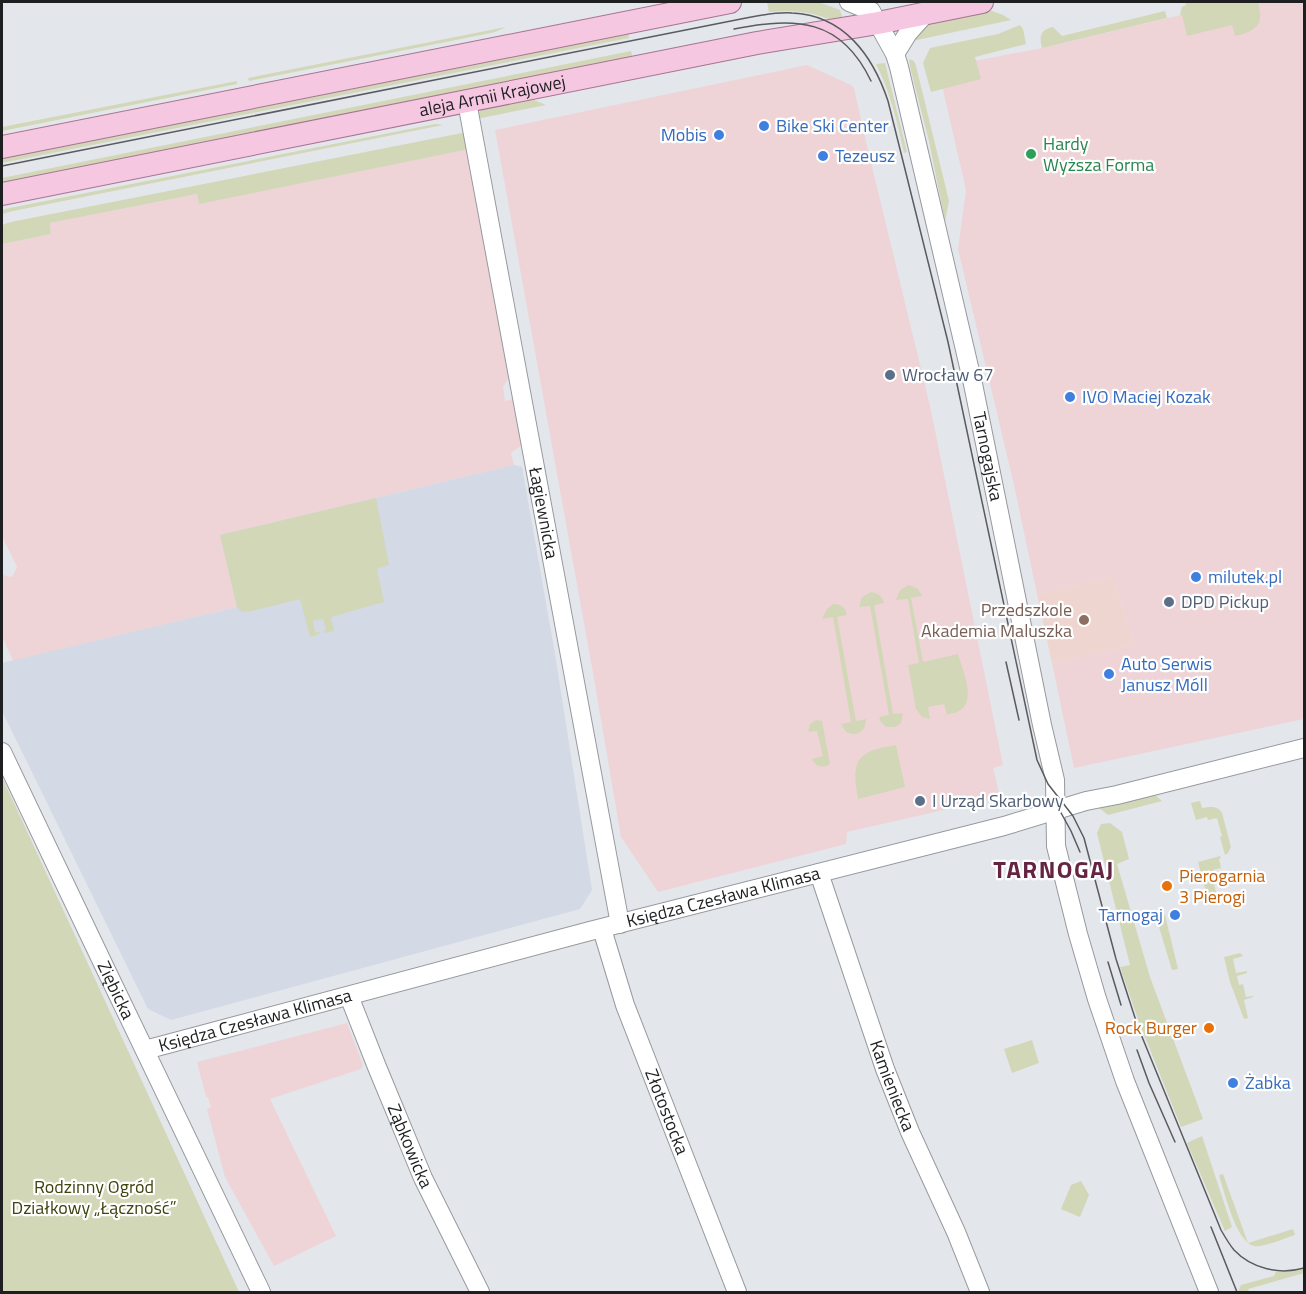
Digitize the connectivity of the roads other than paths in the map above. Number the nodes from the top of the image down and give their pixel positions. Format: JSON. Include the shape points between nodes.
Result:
{"nodes":[{"id":1,"x":730,"y":2,"type":"edge"},
{"id":2,"x":849,"y":2,"type":"edge"},
{"id":3,"x":982,"y":2,"type":"edge"},
{"id":4,"x":683,"y":7,"type":"edge"},
{"id":5,"x":874,"y":12,"type":"edge"},
{"id":6,"x":926,"y":13,"type":"junction"},
{"id":7,"x":895,"y":54,"type":"junction"},
{"id":8,"x":467,"y":102,"type":"junction"},
{"id":9,"x":2,"y":147,"type":"edge"},
{"id":10,"x":2,"y":194,"type":"edge"},
{"id":11,"x":1305,"y":748,"type":"edge"},
{"id":12,"x":2,"y":752,"type":"edge"},
{"id":13,"x":1056,"y":812,"type":"junction"},
{"id":14,"x":819,"y":873,"type":"junction"},
{"id":15,"x":620,"y":924,"type":"junction"},
{"id":16,"x":602,"y":929,"type":"junction"},
{"id":17,"x":349,"y":996,"type":"junction"},
{"id":18,"x":145,"y":1050,"type":"junction"},
{"id":19,"x":261,"y":1293,"type":"edge"},
{"id":20,"x":480,"y":1293,"type":"edge"},
{"id":21,"x":737,"y":1293,"type":"edge"},
{"id":22,"x":980,"y":1293,"type":"edge"},
{"id":23,"x":1209,"y":1293,"type":"edge"}],
"edges":[{"from":1,"to":4,"type":"main road"},
{"from":2,"to":5,"type":"street"},
{"from":3,"to":6,"type":"main road","name":"aleja Armii Krajowej"},
{"from":4,"to":9,"type":"main road"},
{"from":5,"to":6,"type":"main road","name":"aleja Armii Krajowej"},
{"from":5,"to":7,"type":"street","name":"Tarnogajska"},
{"from":5,"to":8,"type":"main road","name":"aleja Armii Krajowej","via":[[758,43]]},
{"from":6,"to":7,"type":"street"},
{"from":7,"to":13,"type":"street","name":"Tarnogajska","via":[[975,394],[1055,780]]},
{"from":8,"to":10,"type":"main road","name":"aleja Armii Krajowej"},
{"from":8,"to":15,"type":"street","name":"Łagiewnicka"},
{"from":11,"to":13,"type":"street","name":"Księdza Czesława Klimasa","via":[[1086,801]]},
{"from":12,"to":18,"type":"street","name":"Ziębicka"},
{"from":13,"to":14,"type":"street","name":"Księdza Czesława Klimasa"},
{"from":13,"to":23,"type":"street","name":"Tarnogajska","via":[[1056,846],[1108,1033]]},
{"from":14,"to":15,"type":"street","name":"Księdza Czesława Klimasa"},
{"from":14,"to":22,"type":"street","name":"Kamieniecka","via":[[885,1069]]},
{"from":15,"to":16,"type":"street","name":"Księdza Czesława Klimasa"},
{"from":16,"to":17,"type":"street","name":"Księdza Czesława Klimasa"},
{"from":16,"to":21,"type":"street","name":"Złotostocka","via":[[625,1005]]},
{"from":17,"to":18,"type":"street","name":"Księdza Czesława Klimasa"},
{"from":17,"to":20,"type":"street","name":"Ząbkowicka","via":[[423,1178]]},
{"from":18,"to":19,"type":"street","name":"Ziębicka"}]}
